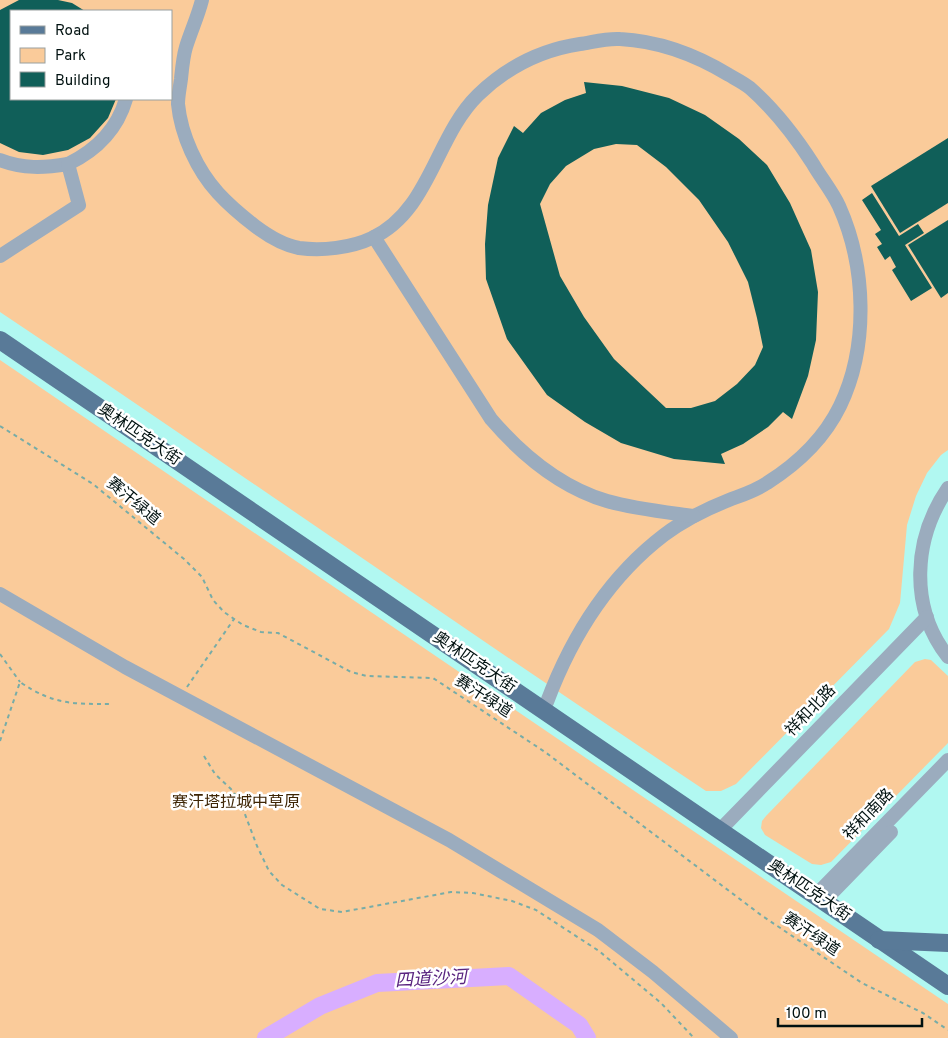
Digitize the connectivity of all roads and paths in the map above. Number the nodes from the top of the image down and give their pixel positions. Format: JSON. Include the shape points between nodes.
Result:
{"nodes":[{"id":1,"x":202,"y":0,"type":"edge"},
{"id":2,"x":176,"y":80,"type":"edge"},
{"id":3,"x":126,"y":100,"type":"edge"},
{"id":4,"x":0,"y":160,"type":"edge"},
{"id":5,"x":68,"y":164,"type":"junction"},
{"id":6,"x":374,"y":238,"type":"junction"},
{"id":7,"x":0,"y":256,"type":"edge"},
{"id":8,"x":0,"y":331,"type":"edge"},
{"id":9,"x":0,"y":340,"type":"edge"},
{"id":10,"x":0,"y":426,"type":"edge"},
{"id":11,"x":948,"y":488,"type":"edge"},
{"id":12,"x":694,"y":516,"type":"junction"},
{"id":13,"x":0,"y":594,"type":"edge"},
{"id":14,"x":234,"y":619,"type":"junction"},
{"id":15,"x":929,"y":621,"type":"junction"},
{"id":16,"x":0,"y":654,"type":"edge"},
{"id":17,"x":948,"y":657,"type":"edge"},
{"id":18,"x":20,"y":682,"type":"junction"},
{"id":19,"x":180,"y":697,"type":"junction"},
{"id":20,"x":547,"y":702,"type":"junction"},
{"id":21,"x":113,"y":704,"type":"dead end"},
{"id":22,"x":0,"y":740,"type":"edge"},
{"id":23,"x":204,"y":756,"type":"dead end"},
{"id":24,"x":948,"y":760,"type":"edge"},
{"id":25,"x":948,"y":773,"type":"edge"},
{"id":26,"x":727,"y":829,"type":"junction"},
{"id":27,"x":823,"y":895,"type":"junction"},
{"id":28,"x":948,"y":943,"type":"edge"},
{"id":29,"x":896,"y":945,"type":"junction"},
{"id":30,"x":915,"y":952,"type":"junction"},
{"id":31,"x":948,"y":954,"type":"edge"},
{"id":32,"x":948,"y":975,"type":"edge"},
{"id":33,"x":948,"y":986,"type":"edge"},
{"id":34,"x":948,"y":1030,"type":"edge"},
{"id":35,"x":694,"y":1038,"type":"edge"},
{"id":36,"x":731,"y":1038,"type":"edge"}],
"edges":[{"from":1,"to":2,"type":"street"},
{"from":2,"to":6,"type":"street","via":[[186,136],[197,162],[217,192],[240,214],[268,235],[297,248],[341,248]]},
{"from":3,"to":5,"type":"street","via":[[109,133],[84,156]]},
{"from":4,"to":5,"type":"street","via":[[33,168]]},
{"from":5,"to":7,"type":"street","via":[[79,205]]},
{"from":6,"to":12,"type":"street","via":[[490,419],[532,462],[567,484],[606,500],[647,510]]},
{"from":6,"to":12,"type":"street","via":[[404,215],[421,190],[450,133],[476,96],[519,63],[559,47],[617,38],[664,45],[708,62],[748,86],[794,134],[837,202],[857,264],[859,331],[853,371],[839,408],[819,438],[796,463],[762,487]]},
{"from":8,"to":20,"type":"main road","name":"奥林匹克大街"},
{"from":9,"to":26,"type":"main road","name":"奥林匹克大街"},
{"from":10,"to":14,"type":"path","name":"赛汗绿道","via":[[92,484],[184,559],[202,577],[213,600]]},
{"from":11,"to":15,"type":"street","via":[[927,527],[921,556],[920,586]]},
{"from":12,"to":20,"type":"street","via":[[662,536],[629,566],[596,606],[560,668]]},
{"from":13,"to":19,"type":"street"},
{"from":14,"to":19,"type":"path"},
{"from":14,"to":34,"type":"path","name":"赛汗绿道","via":[[261,632],[278,633],[351,672],[368,676],[433,678],[545,752],[761,915],[862,983]]},
{"from":15,"to":17,"type":"street"},
{"from":15,"to":26,"type":"street","name":"祥和北路"},
{"from":16,"to":18,"type":"path"},
{"from":18,"to":21,"type":"path","via":[[53,700]]},
{"from":18,"to":22,"type":"path"},
{"from":19,"to":36,"type":"street","via":[[450,840],[598,930]]},
{"from":20,"to":26,"type":"main road","name":"奥林匹克大街"},
{"from":23,"to":35,"type":"path","via":[[215,774],[240,801],[269,872],[282,885],[320,910],[342,912],[451,892],[512,901],[536,910],[599,951],[661,1003]]},
{"from":24,"to":27,"type":"street","name":"祥和南路"},
{"from":25,"to":27,"type":"street","name":"祥和南路"},
{"from":26,"to":27,"type":"main road","name":"奥林匹克大街"},
{"from":27,"to":29,"type":"main road","name":"奥林匹克大街"},
{"from":27,"to":29,"type":"main road","name":"奥林匹克大街","via":[[880,940]]},
{"from":28,"to":29,"type":"main road"},
{"from":29,"to":30,"type":"main road"},
{"from":29,"to":33,"type":"main road","name":"奥林匹克大街"},
{"from":30,"to":31,"type":"main road"},
{"from":30,"to":32,"type":"main road"}]}
